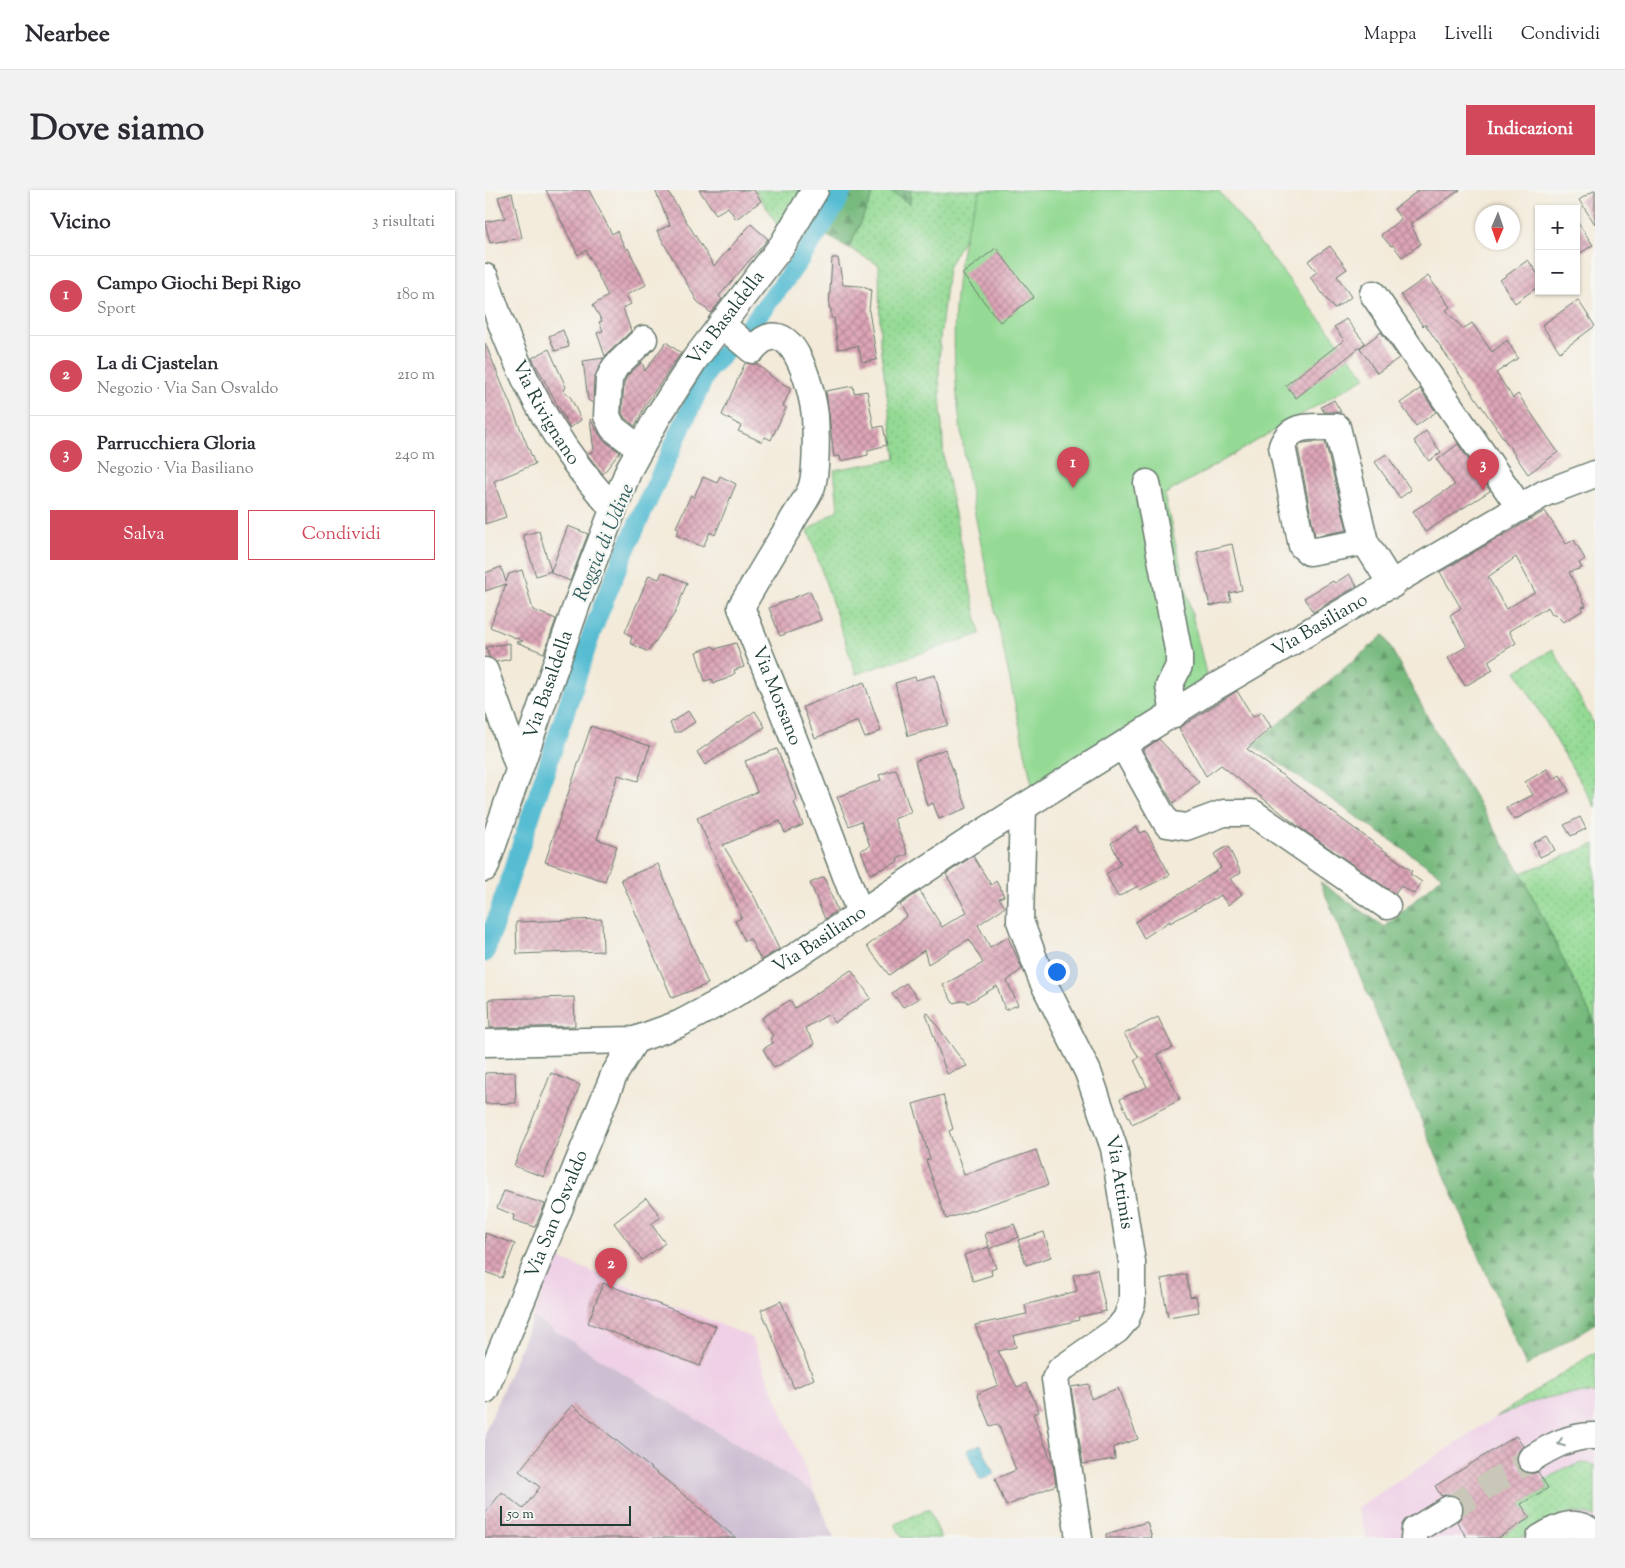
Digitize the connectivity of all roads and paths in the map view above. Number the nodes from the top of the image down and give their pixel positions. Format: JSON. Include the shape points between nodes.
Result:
{"nodes":[{"id":1,"x":815,"y":190,"type":"edge"},
{"id":2,"x":485,"y":277,"type":"edge"},
{"id":3,"x":1373,"y":294,"type":"dead end"},
{"id":4,"x":734,"y":334,"type":"junction"},
{"id":5,"x":644,"y":338,"type":"dead end"},
{"id":6,"x":640,"y":449,"type":"junction"},
{"id":7,"x":1595,"y":474,"type":"edge"},
{"id":8,"x":1147,"y":483,"type":"dead end"},
{"id":9,"x":1520,"y":508,"type":"junction"},
{"id":10,"x":613,"y":509,"type":"junction"},
{"id":11,"x":1365,"y":542,"type":"junction"},
{"id":12,"x":1392,"y":585,"type":"junction"},
{"id":13,"x":485,"y":670,"type":"edge"},
{"id":14,"x":1174,"y":714,"type":"junction"},
{"id":15,"x":1123,"y":745,"type":"junction"},
{"id":16,"x":519,"y":768,"type":"junction"},
{"id":17,"x":1023,"y":808,"type":"junction"},
{"id":18,"x":485,"y":868,"type":"edge"},
{"id":19,"x":1387,"y":906,"type":"dead end"},
{"id":20,"x":860,"y":914,"type":"junction"},
{"id":21,"x":635,"y":1040,"type":"junction"},
{"id":22,"x":485,"y":1042,"type":"edge"},
{"id":23,"x":485,"y":1390,"type":"edge"},
{"id":24,"x":1595,"y":1436,"type":"edge"},
{"id":25,"x":1531,"y":1459,"type":"tunnel mouth"},
{"id":26,"x":1449,"y":1509,"type":"tunnel mouth"},
{"id":27,"x":1567,"y":1531,"type":"edge"},
{"id":28,"x":1595,"y":1535,"type":"edge"},
{"id":29,"x":1079,"y":1538,"type":"edge"},
{"id":30,"x":1414,"y":1538,"type":"edge"},
{"id":31,"x":1540,"y":1538,"type":"edge"}],
"edges":[{"from":1,"to":4,"type":"street","name":"Via Basaldella"},
{"from":2,"to":10,"type":"street","name":"Via Rivignano","via":[[508,344],[541,406],[576,464]]},
{"from":3,"to":9,"type":"street"},
{"from":4,"to":6,"type":"street","name":"Via Basaldella","via":[[695,359]]},
{"from":4,"to":20,"type":"street","name":"Via Morsano","via":[[752,350],[759,341],[778,336],[790,345],[800,360],[808,383],[815,417],[811,488],[741,607]]},
{"from":5,"to":6,"type":"street","via":[[615,367],[609,379],[607,416],[613,428]]},
{"from":6,"to":10,"type":"street","name":"Via Basaldella"},
{"from":7,"to":9,"type":"street","name":"Via Basiliano","via":[[1545,493]]},
{"from":8,"to":14,"type":"street","via":[[1179,655],[1179,666],[1169,686]]},
{"from":9,"to":12,"type":"street","name":"Via Basiliano"},
{"from":10,"to":16,"type":"street","name":"Via Basaldella"},
{"from":11,"to":11,"type":"street","via":[[1337,427],[1297,428],[1286,435],[1282,446],[1302,546],[1309,552]]},
{"from":11,"to":12,"type":"street"},
{"from":12,"to":14,"type":"street","name":"Via Basiliano"},
{"from":13,"to":16,"type":"street"},
{"from":14,"to":15,"type":"street","name":"Via Basiliano"},
{"from":15,"to":17,"type":"street","name":"Via Basiliano"},
{"from":15,"to":19,"type":"street","via":[[1167,824],[1186,827],[1224,813],[1253,813]]},
{"from":16,"to":18,"type":"street","name":"Via Basaldella"},
{"from":17,"to":20,"type":"street","name":"Via Basiliano"},
{"from":17,"to":29,"type":"street","name":"Via Attimis","via":[[1020,921],[1042,980],[1088,1072],[1114,1148],[1134,1285],[1126,1319],[1117,1330],[1060,1370],[1055,1379]]},
{"from":20,"to":21,"type":"street","name":"Via Basiliano","via":[[728,998],[679,1024]]},
{"from":21,"to":22,"type":"street","name":"Via Basiliano"},
{"from":21,"to":23,"type":"street","name":"Via San Osvaldo","via":[[614,1075]]},
{"from":24,"to":25,"type":"street","one_way":true,"via":[[1566,1440]]},
{"from":26,"to":30,"type":"street","via":[[1415,1530]]},
{"from":27,"to":28,"type":"street","via":[[1580,1525]]},
{"from":27,"to":31,"type":"street"}]}
